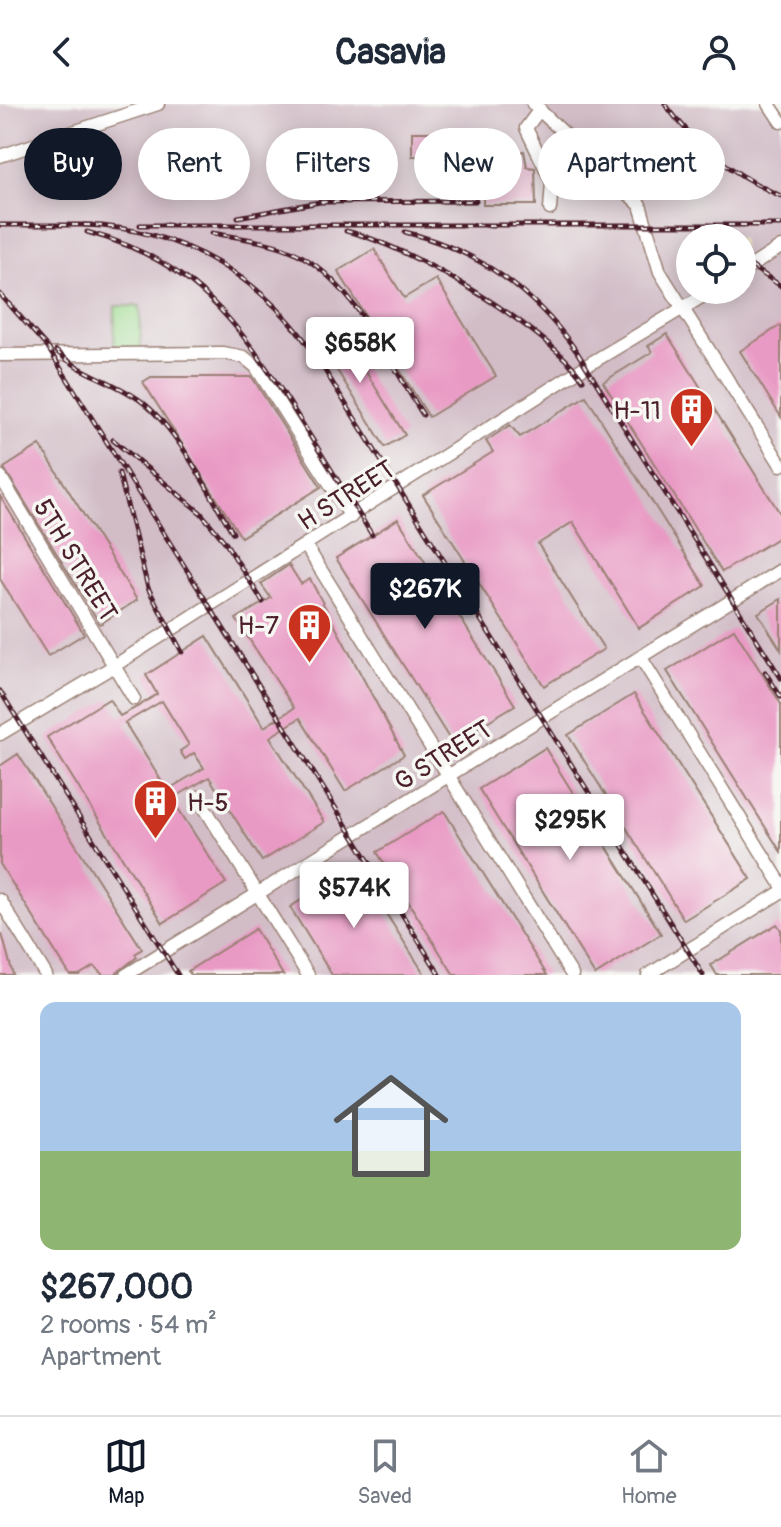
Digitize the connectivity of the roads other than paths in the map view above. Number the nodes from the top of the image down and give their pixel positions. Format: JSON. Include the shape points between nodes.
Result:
{"nodes":[{"id":1,"x":158,"y":104,"type":"edge"},
{"id":2,"x":769,"y":104,"type":"edge"},
{"id":3,"x":537,"y":106,"type":"edge"},
{"id":4,"x":781,"y":122,"type":"edge"},
{"id":5,"x":0,"y":156,"type":"edge"},
{"id":6,"x":550,"y":209,"type":"dead end"},
{"id":7,"x":781,"y":247,"type":"edge"},
{"id":8,"x":756,"y":263,"type":"edge"},
{"id":9,"x":690,"y":304,"type":"edge"},
{"id":10,"x":684,"y":308,"type":"junction"},
{"id":11,"x":0,"y":355,"type":"edge"},
{"id":12,"x":781,"y":465,"type":"edge"},
{"id":13,"x":0,"y":476,"type":"edge"},
{"id":14,"x":351,"y":517,"type":"junction"},
{"id":15,"x":306,"y":546,"type":"junction"},
{"id":16,"x":781,"y":570,"type":"edge"},
{"id":17,"x":641,"y":658,"type":"junction"},
{"id":18,"x":114,"y":666,"type":"junction"},
{"id":19,"x":134,"y":699,"type":"dead end"},
{"id":20,"x":0,"y":734,"type":"edge"},
{"id":21,"x":449,"y":777,"type":"junction"},
{"id":22,"x":198,"y":797,"type":"dead end"},
{"id":23,"x":781,"y":884,"type":"edge"},
{"id":24,"x":781,"y":892,"type":"edge"},
{"id":25,"x":258,"y":895,"type":"junction"},
{"id":26,"x":0,"y":900,"type":"edge"},
{"id":27,"x":46,"y":975,"type":"edge"},
{"id":28,"x":126,"y":975,"type":"edge"},
{"id":29,"x":308,"y":975,"type":"edge"},
{"id":30,"x":572,"y":975,"type":"edge"},
{"id":31,"x":648,"y":975,"type":"edge"}],
"edges":[{"from":1,"to":5,"type":"lane"},
{"from":2,"to":4,"type":"lane"},
{"from":3,"to":6,"type":"lane","via":[[526,128],[552,182]]},
{"from":3,"to":10,"type":"lane","via":[[640,205],[660,272]]},
{"from":7,"to":8,"type":"lane"},
{"from":9,"to":10,"type":"lane","name":"H STREET"},
{"from":10,"to":12,"type":"lane"},
{"from":10,"to":14,"type":"lane","name":"H STREET"},
{"from":11,"to":14,"type":"lane","via":[[244,357],[256,367]]},
{"from":13,"to":18,"type":"lane","name":"5TH STREET"},
{"from":14,"to":15,"type":"lane","name":"H STREET"},
{"from":15,"to":18,"type":"lane","name":"H STREET"},
{"from":15,"to":21,"type":"lane"},
{"from":16,"to":17,"type":"lane","name":"G STREET"},
{"from":17,"to":21,"type":"lane","name":"G STREET"},
{"from":17,"to":23,"type":"lane"},
{"from":18,"to":19,"type":"lane","name":"5TH STREET"},
{"from":18,"to":20,"type":"lane","name":"H STREET"},
{"from":21,"to":25,"type":"lane","name":"G STREET"},
{"from":21,"to":30,"type":"lane"},
{"from":22,"to":25,"type":"lane"},
{"from":24,"to":31,"type":"lane"},
{"from":25,"to":28,"type":"lane","name":"G STREET"},
{"from":25,"to":29,"type":"lane"},
{"from":26,"to":27,"type":"lane"}]}
